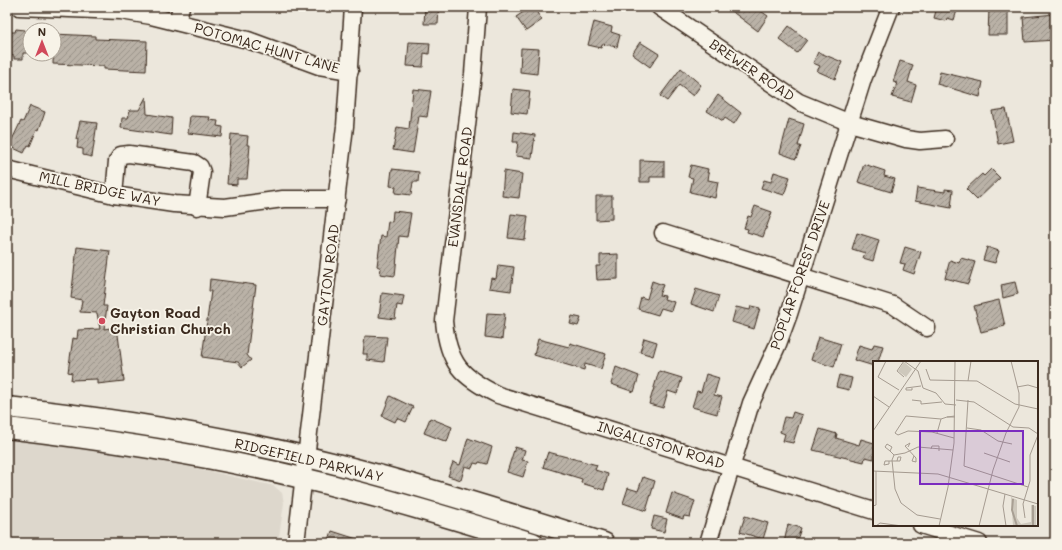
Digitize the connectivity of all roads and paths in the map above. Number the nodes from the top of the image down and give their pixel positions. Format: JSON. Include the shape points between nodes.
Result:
{"nodes":[{"id":1,"x":19,"y":7,"type":"edge"},
{"id":2,"x":353,"y":7,"type":"edge"},
{"id":3,"x":478,"y":7,"type":"edge"},
{"id":4,"x":659,"y":7,"type":"edge"},
{"id":5,"x":891,"y":7,"type":"edge"},
{"id":6,"x":179,"y":14,"type":"edge"},
{"id":7,"x":350,"y":71,"type":"junction"},
{"id":8,"x":850,"y":123,"type":"junction"},
{"id":9,"x":945,"y":139,"type":"dead end"},
{"id":10,"x":7,"y":168,"type":"edge"},
{"id":11,"x":114,"y":195,"type":"junction"},
{"id":12,"x":337,"y":199,"type":"junction"},
{"id":13,"x":198,"y":206,"type":"junction"},
{"id":14,"x":663,"y":233,"type":"dead end"},
{"id":15,"x":801,"y":276,"type":"junction"},
{"id":16,"x":927,"y":328,"type":"dead end"},
{"id":17,"x":456,"y":365,"type":"joint"},
{"id":18,"x":7,"y":407,"type":"edge"},
{"id":19,"x":7,"y":428,"type":"edge"},
{"id":20,"x":307,"y":457,"type":"junction"},
{"id":21,"x":731,"y":466,"type":"junction"},
{"id":22,"x":304,"y":478,"type":"junction"},
{"id":23,"x":873,"y":510,"type":"edge"},
{"id":24,"x":924,"y":526,"type":"edge"},
{"id":25,"x":296,"y":543,"type":"edge"},
{"id":26,"x":533,"y":543,"type":"edge"},
{"id":27,"x":604,"y":543,"type":"edge"},
{"id":28,"x":708,"y":543,"type":"edge"},
{"id":29,"x":979,"y":543,"type":"edge"}],
"edges":[{"from":1,"to":6,"type":"street","name":"POTOMAC HUNT LANE"},
{"from":2,"to":7,"type":"street","name":"GAYTON ROAD"},
{"from":3,"to":17,"type":"street","name":"EVANSDALE ROAD","via":[[473,74],[444,321],[448,347]]},
{"from":4,"to":8,"type":"street","name":"BREWER ROAD","via":[[799,102]]},
{"from":5,"to":8,"type":"street","name":"POPLAR FOREST DRIVE","via":[[863,79]]},
{"from":6,"to":7,"type":"street","name":"POTOMAC HUNT LANE","via":[[320,66]]},
{"from":7,"to":12,"type":"street","name":"GAYTON ROAD"},
{"from":8,"to":9,"type":"street","name":"BREWER ROAD","via":[[906,139]]},
{"from":8,"to":15,"type":"street","name":"POPLAR FOREST DRIVE"},
{"from":10,"to":11,"type":"street","name":"MILL BRIDGE WAY"},
{"from":11,"to":13,"type":"street","name":"MILL BRIDGE WAY"},
{"from":11,"to":13,"type":"street","via":[[117,161],[121,155],[129,154],[194,163],[200,167],[202,172]]},
{"from":12,"to":13,"type":"street","name":"MILL BRIDGE WAY","via":[[284,199],[225,206]]},
{"from":12,"to":20,"type":"street","name":"GAYTON ROAD"},
{"from":14,"to":15,"type":"street"},
{"from":15,"to":16,"type":"street","via":[[893,305]]},
{"from":15,"to":21,"type":"street","name":"POPLAR FOREST DRIVE","via":[[778,344],[751,403]]},
{"from":17,"to":21,"type":"street","name":"INGALLSTON ROAD","via":[[472,381],[498,395]]},
{"from":18,"to":20,"type":"main road","name":"RIDGEFIELD PARKWAY","via":[[156,427]]},
{"from":19,"to":22,"type":"main road","name":"RIDGEFIELD PARKWAY","via":[[181,453]]},
{"from":20,"to":22,"type":"street","name":"GAYTON ROAD"},
{"from":20,"to":27,"type":"main road","name":"RIDGEFIELD PARKWAY","via":[[453,497]]},
{"from":21,"to":23,"type":"street","name":"INGALLSTON ROAD"},
{"from":21,"to":28,"type":"street","name":"POPLAR FOREST DRIVE"},
{"from":22,"to":25,"type":"street","name":"GAYTON ROAD"},
{"from":22,"to":26,"type":"main road","name":"RIDGEFIELD PARKWAY","via":[[403,504]]},
{"from":24,"to":29,"type":"street"}]}
